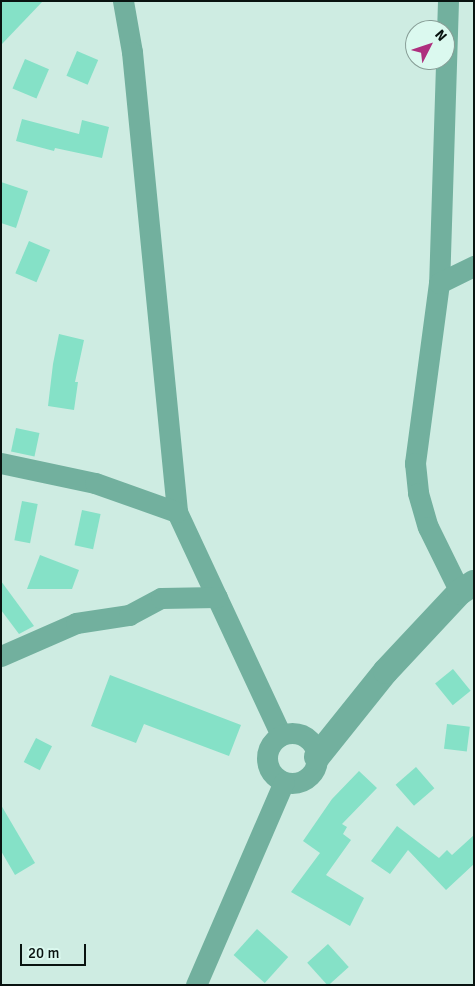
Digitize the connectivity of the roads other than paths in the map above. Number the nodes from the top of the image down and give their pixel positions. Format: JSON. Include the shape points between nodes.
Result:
{"nodes":[{"id":1,"x":123,"y":1,"type":"edge"},
{"id":2,"x":448,"y":1,"type":"edge"},
{"id":3,"x":474,"y":266,"type":"edge"},
{"id":4,"x":439,"y":283,"type":"junction"},
{"id":5,"x":1,"y":463,"type":"edge"},
{"id":6,"x":177,"y":512,"type":"junction"},
{"id":7,"x":467,"y":588,"type":"edge"},
{"id":8,"x":217,"y":598,"type":"junction"},
{"id":9,"x":1,"y":656,"type":"edge"},
{"id":10,"x":281,"y":735,"type":"junction"},
{"id":11,"x":317,"y":756,"type":"junction"},
{"id":12,"x":284,"y":782,"type":"junction"},
{"id":13,"x":196,"y":985,"type":"edge"}],
"edges":[{"from":1,"to":6,"type":"street","via":[[132,52]]},
{"from":2,"to":4,"type":"street"},
{"from":3,"to":4,"type":"street"},
{"from":4,"to":7,"type":"street","via":[[415,463],[418,493],[428,527]]},
{"from":5,"to":6,"type":"street","via":[[95,483]]},
{"from":6,"to":8,"type":"street"},
{"from":7,"to":11,"type":"street","via":[[386,671]]},
{"from":8,"to":9,"type":"street","via":[[161,598],[129,615],[76,623]]},
{"from":8,"to":10,"type":"street"},
{"from":10,"to":11,"type":"street","via":[[291,733],[309,739]]},
{"from":10,"to":12,"type":"street","via":[[273,741],[267,759],[270,769]]},
{"from":11,"to":12,"type":"street","via":[[311,775],[294,783]]},
{"from":12,"to":13,"type":"street"}]}
